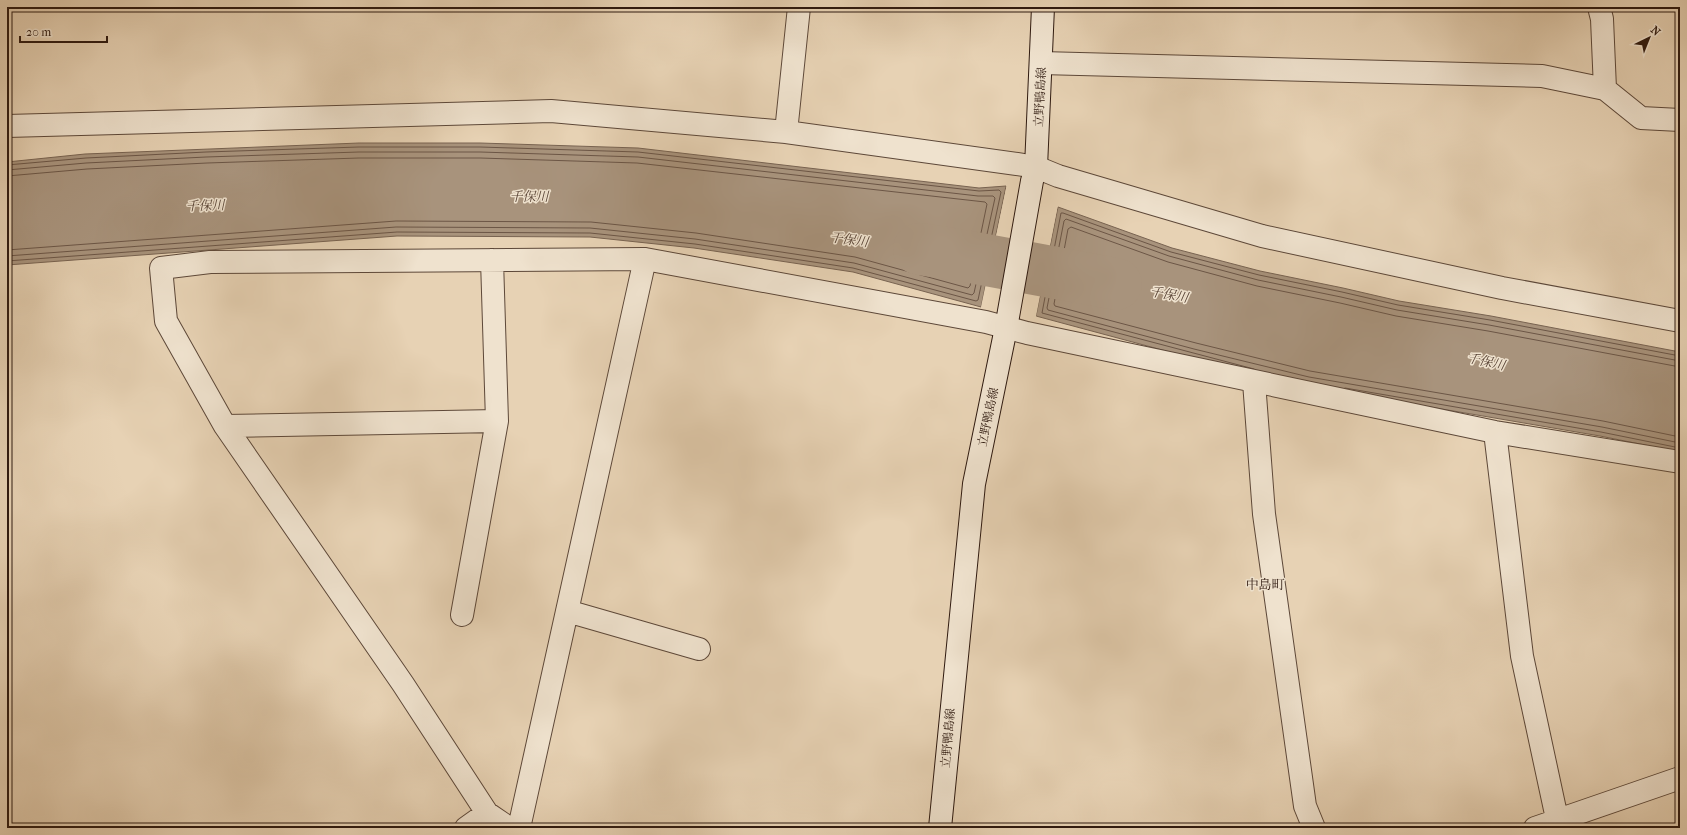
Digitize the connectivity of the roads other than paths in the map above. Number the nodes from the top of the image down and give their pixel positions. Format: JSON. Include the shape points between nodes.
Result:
{"nodes":[{"id":1,"x":799,"y":7,"type":"edge"},
{"id":2,"x":1043,"y":7,"type":"edge"},
{"id":3,"x":1599,"y":7,"type":"edge"},
{"id":4,"x":1041,"y":63,"type":"junction"},
{"id":5,"x":1605,"y":89,"type":"junction"},
{"id":6,"x":1680,"y":120,"type":"edge"},
{"id":7,"x":7,"y":126,"type":"edge"},
{"id":8,"x":786,"y":132,"type":"junction"},
{"id":9,"x":1034,"y":174,"type":"junction"},
{"id":10,"x":645,"y":259,"type":"junction"},
{"id":11,"x":492,"y":260,"type":"junction"},
{"id":12,"x":1007,"y":321,"type":"junction"},
{"id":13,"x":1680,"y":321,"type":"edge"},
{"id":14,"x":1254,"y":382,"type":"junction"},
{"id":15,"x":497,"y":421,"type":"junction"},
{"id":16,"x":225,"y":426,"type":"junction"},
{"id":17,"x":1495,"y":432,"type":"junction"},
{"id":18,"x":1680,"y":462,"type":"edge"},
{"id":19,"x":567,"y":611,"type":"junction"},
{"id":20,"x":462,"y":615,"type":"dead end"},
{"id":21,"x":699,"y":649,"type":"dead end"},
{"id":22,"x":1680,"y":778,"type":"edge"},
{"id":23,"x":487,"y":813,"type":"junction"},
{"id":24,"x":1558,"y":824,"type":"edge"},
{"id":25,"x":466,"y":828,"type":"edge"},
{"id":26,"x":509,"y":828,"type":"edge"},
{"id":27,"x":519,"y":828,"type":"edge"},
{"id":28,"x":940,"y":828,"type":"edge"},
{"id":29,"x":1314,"y":828,"type":"edge"},
{"id":30,"x":1535,"y":828,"type":"edge"}],
"edges":[{"from":1,"to":8,"type":"street"},
{"from":2,"to":4,"type":"street","name":"立野鴨島線"},
{"from":3,"to":5,"type":"street","via":[[1602,19]]},
{"from":4,"to":5,"type":"street","via":[[1542,76]]},
{"from":4,"to":9,"type":"street","name":"立野鴨島線"},
{"from":5,"to":6,"type":"street","via":[[1640,118]]},
{"from":7,"to":8,"type":"street","via":[[551,111]]},
{"from":8,"to":9,"type":"street","via":[[1017,164]]},
{"from":9,"to":12,"type":"street","name":"立野鴨島線"},
{"from":9,"to":13,"type":"street","via":[[1058,176],[1262,236],[1502,288]]},
{"from":10,"to":11,"type":"street"},
{"from":10,"to":12,"type":"street","via":[[986,322]]},
{"from":10,"to":19,"type":"street"},
{"from":11,"to":15,"type":"street"},
{"from":11,"to":16,"type":"street","via":[[210,262],[161,268],[166,320]]},
{"from":12,"to":14,"type":"street"},
{"from":12,"to":28,"type":"street","name":"立野鴨島線","via":[[974,484]]},
{"from":14,"to":17,"type":"street"},
{"from":14,"to":29,"type":"street","via":[[1264,514],[1305,806]]},
{"from":15,"to":16,"type":"street"},
{"from":15,"to":20,"type":"street"},
{"from":16,"to":23,"type":"street","via":[[403,684]]},
{"from":17,"to":18,"type":"street"},
{"from":17,"to":24,"type":"street","via":[[1522,656]]},
{"from":19,"to":21,"type":"street"},
{"from":19,"to":27,"type":"street"},
{"from":22,"to":24,"type":"street"},
{"from":23,"to":25,"type":"street"},
{"from":23,"to":26,"type":"street"},
{"from":24,"to":30,"type":"street"}]}
